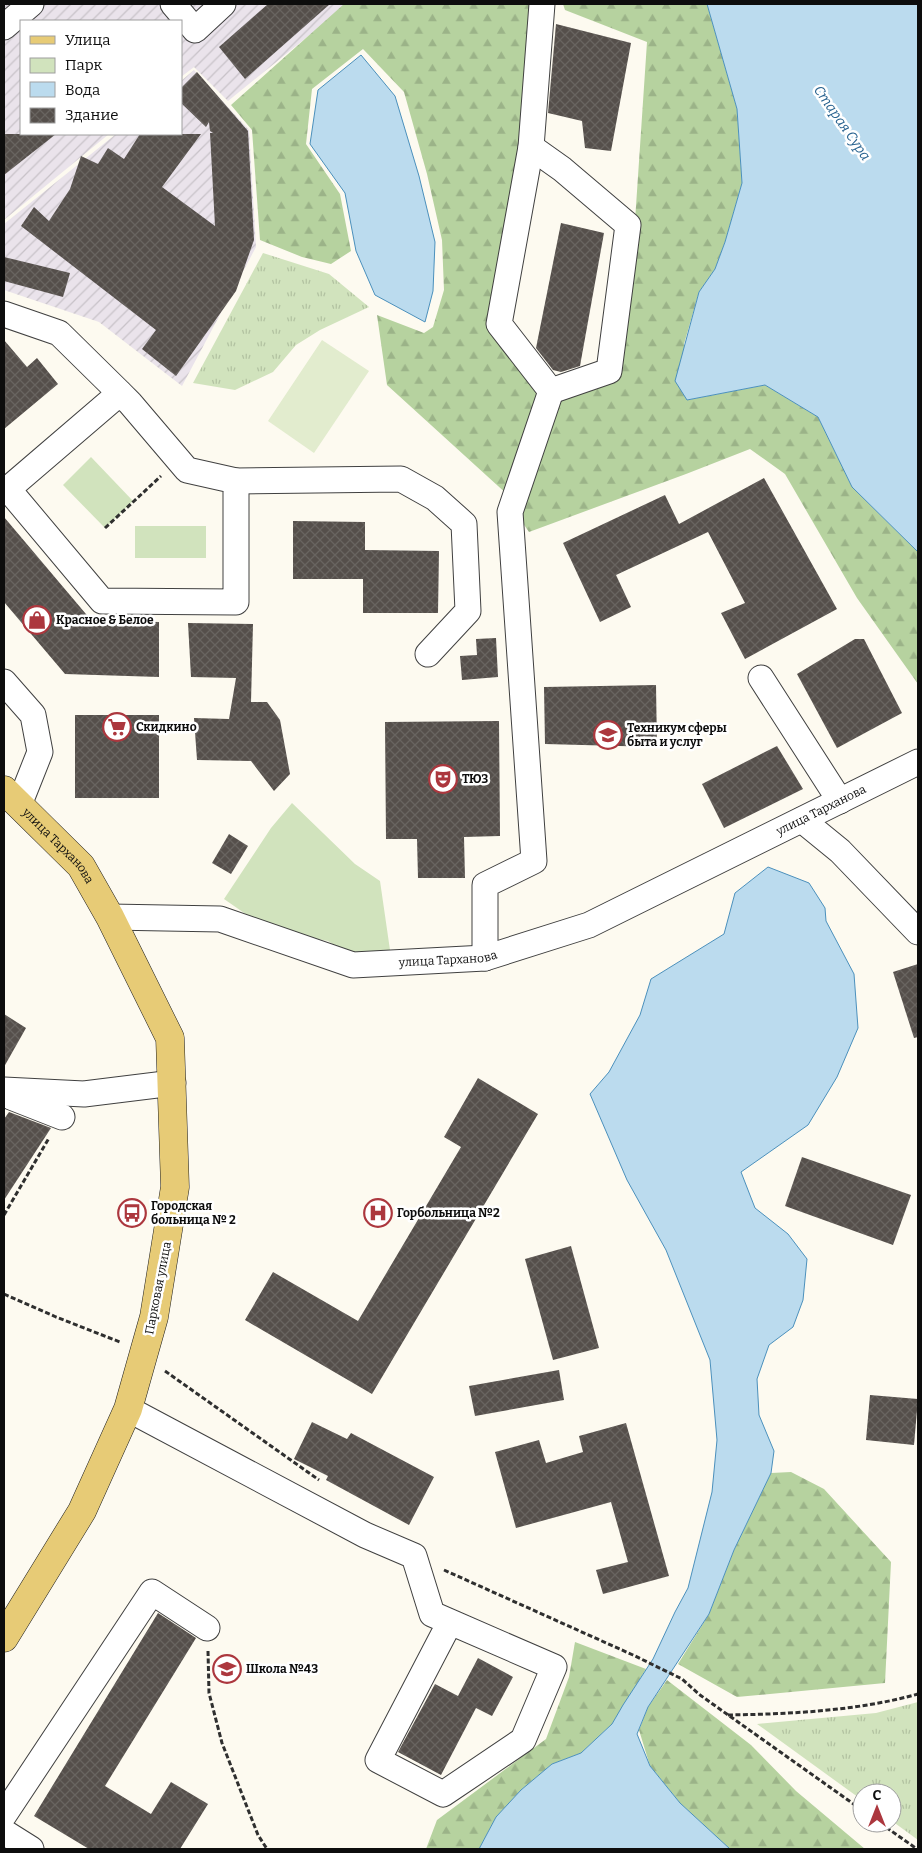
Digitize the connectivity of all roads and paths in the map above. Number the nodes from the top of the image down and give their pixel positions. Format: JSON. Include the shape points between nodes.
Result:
{"nodes":[{"id":1,"x":31,"y":4,"type":"edge"},
{"id":2,"x":173,"y":4,"type":"edge"},
{"id":3,"x":223,"y":4,"type":"edge"},
{"id":4,"x":542,"y":4,"type":"edge"},
{"id":5,"x":4,"y":26,"type":"edge"},
{"id":6,"x":531,"y":147,"type":"junction"},
{"id":7,"x":4,"y":314,"type":"edge"},
{"id":8,"x":551,"y":391,"type":"junction"},
{"id":9,"x":120,"y":393,"type":"junction"},
{"id":10,"x":179,"y":459,"type":"junction"},
{"id":11,"x":236,"y":481,"type":"junction"},
{"id":12,"x":105,"y":528,"type":"dead end"},
{"id":13,"x":428,"y":654,"type":"dead end"},
{"id":14,"x":761,"y":678,"type":"dead end"},
{"id":15,"x":4,"y":682,"type":"edge"},
{"id":16,"x":918,"y":762,"type":"edge"},
{"id":17,"x":11,"y":797,"type":"edge"},
{"id":18,"x":840,"y":801,"type":"junction"},
{"id":19,"x":802,"y":820,"type":"junction"},
{"id":20,"x":110,"y":917,"type":"junction"},
{"id":21,"x":918,"y":932,"type":"edge"},
{"id":22,"x":485,"y":958,"type":"junction"},
{"id":23,"x":173,"y":1083,"type":"junction"},
{"id":24,"x":4,"y":1092,"type":"edge"},
{"id":25,"x":62,"y":1117,"type":"joint"},
{"id":26,"x":4,"y":1215,"type":"edge"},
{"id":27,"x":4,"y":1294,"type":"edge"},
{"id":28,"x":123,"y":1344,"type":"dead end"},
{"id":29,"x":191,"y":1387,"type":"dead end"},
{"id":30,"x":128,"y":1409,"type":"junction"},
{"id":31,"x":324,"y":1484,"type":"dead end"},
{"id":32,"x":414,"y":1556,"type":"junction"},
{"id":33,"x":450,"y":1622,"type":"junction"},
{"id":34,"x":207,"y":1628,"type":"joint"},
{"id":35,"x":4,"y":1638,"type":"edge"},
{"id":36,"x":918,"y":1694,"type":"edge"},
{"id":37,"x":728,"y":1716,"type":"junction"},
{"id":38,"x":852,"y":1803,"type":"edge"},
{"id":39,"x":4,"y":1815,"type":"edge"},
{"id":40,"x":4,"y":1832,"type":"edge"},
{"id":41,"x":894,"y":1833,"type":"edge"},
{"id":42,"x":30,"y":1849,"type":"edge"},
{"id":43,"x":267,"y":1849,"type":"edge"},
{"id":44,"x":917,"y":1849,"type":"edge"}],
"edges":[{"from":1,"to":5,"type":"street"},
{"from":2,"to":3,"type":"street","via":[[195,30]]},
{"from":4,"to":6,"type":"street"},
{"from":6,"to":8,"type":"street","via":[[500,324]]},
{"from":6,"to":8,"type":"street","via":[[628,225],[609,371]]},
{"from":7,"to":9,"type":"street","via":[[59,333]]},
{"from":8,"to":22,"type":"street","via":[[510,512],[534,861],[485,885]]},
{"from":9,"to":10,"type":"street"},
{"from":9,"to":11,"type":"street","via":[[8,489],[102,601],[236,602]]},
{"from":10,"to":11,"type":"street","via":[[188,470]]},
{"from":10,"to":12,"type":"path"},
{"from":11,"to":13,"type":"street","via":[[401,479],[435,498],[464,524],[468,611]]},
{"from":14,"to":18,"type":"street"},
{"from":15,"to":17,"type":"street","via":[[33,715],[40,752]]},
{"from":16,"to":18,"type":"street","name":"улица Тарханова"},
{"from":17,"to":20,"type":"main road","name":"улица Тарханова","via":[[81,866]]},
{"from":18,"to":19,"type":"street","name":"улица Тарханова"},
{"from":19,"to":21,"type":"street","via":[[840,851]]},
{"from":19,"to":22,"type":"street","name":"улица Тарханова","via":[[589,925]]},
{"from":20,"to":22,"type":"street","name":"улица Тарханова","via":[[220,919],[353,965]]},
{"from":20,"to":23,"type":"main road","name":"Парковая улица","via":[[170,1038]]},
{"from":23,"to":24,"type":"street","via":[[84,1094]]},
{"from":23,"to":30,"type":"main road","name":"Парковая улица","via":[[175,1187],[154,1317]]},
{"from":24,"to":25,"type":"street"},
{"from":25,"to":26,"type":"path"},
{"from":27,"to":28,"type":"path"},
{"from":29,"to":31,"type":"path"},
{"from":30,"to":32,"type":"street","via":[[365,1535]]},
{"from":30,"to":35,"type":"main road","name":"Парковая улица","via":[[82,1511]]},
{"from":32,"to":33,"type":"street","via":[[432,1614]]},
{"from":32,"to":37,"type":"path","via":[[682,1679]]},
{"from":33,"to":33,"type":"street","via":[[554,1667],[523,1740],[443,1794],[378,1760]]},
{"from":34,"to":39,"type":"street","via":[[152,1592]]},
{"from":34,"to":43,"type":"path","via":[[209,1693],[222,1743],[258,1835]]},
{"from":36,"to":37,"type":"path","via":[[873,1704]]},
{"from":37,"to":38,"type":"path"},
{"from":40,"to":42,"type":"street"},
{"from":41,"to":44,"type":"path"}]}
